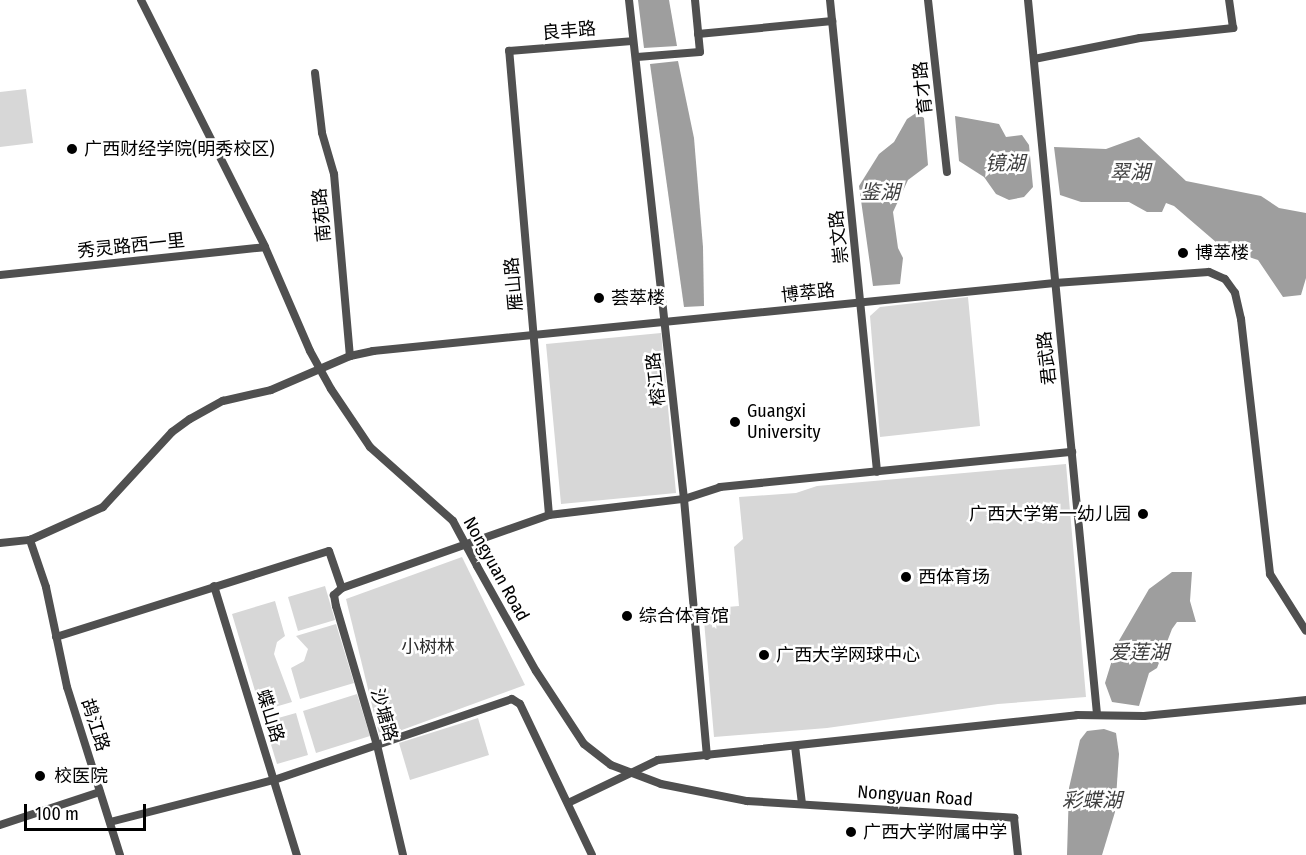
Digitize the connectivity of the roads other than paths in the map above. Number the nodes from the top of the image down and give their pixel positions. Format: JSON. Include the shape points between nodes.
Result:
{"nodes":[{"id":1,"x":141,"y":0,"type":"edge"},
{"id":2,"x":629,"y":0,"type":"edge"},
{"id":3,"x":695,"y":0,"type":"edge"},
{"id":4,"x":830,"y":0,"type":"edge"},
{"id":5,"x":928,"y":0,"type":"edge"},
{"id":6,"x":1028,"y":0,"type":"edge"},
{"id":7,"x":1229,"y":0,"type":"edge"},
{"id":8,"x":832,"y":21,"type":"junction"},
{"id":9,"x":698,"y":34,"type":"junction"},
{"id":10,"x":632,"y":41,"type":"junction"},
{"id":11,"x":509,"y":51,"type":"joint"},
{"id":12,"x":637,"y":57,"type":"junction"},
{"id":13,"x":1034,"y":59,"type":"junction"},
{"id":14,"x":315,"y":73,"type":"dead end"},
{"id":15,"x":947,"y":172,"type":"dead end"},
{"id":16,"x":264,"y":247,"type":"junction"},
{"id":17,"x":0,"y":275,"type":"edge"},
{"id":18,"x":1055,"y":283,"type":"junction"},
{"id":19,"x":860,"y":302,"type":"junction"},
{"id":20,"x":665,"y":323,"type":"junction"},
{"id":21,"x":534,"y":335,"type":"junction"},
{"id":22,"x":350,"y":356,"type":"junction"},
{"id":23,"x":1072,"y":452,"type":"junction"},
{"id":24,"x":877,"y":472,"type":"junction"},
{"id":25,"x":684,"y":499,"type":"junction"},
{"id":26,"x":549,"y":515,"type":"junction"},
{"id":27,"x":30,"y":540,"type":"junction"},
{"id":28,"x":0,"y":543,"type":"edge"},
{"id":29,"x":214,"y":586,"type":"junction"},
{"id":30,"x":342,"y":588,"type":"junction"},
{"id":31,"x":1306,"y":631,"type":"edge"},
{"id":32,"x":56,"y":638,"type":"junction"},
{"id":33,"x":1306,"y":700,"type":"edge"},
{"id":34,"x":1097,"y":714,"type":"junction"},
{"id":35,"x":377,"y":745,"type":"junction"},
{"id":36,"x":795,"y":746,"type":"junction"},
{"id":37,"x":707,"y":756,"type":"junction"},
{"id":38,"x":274,"y":780,"type":"junction"},
{"id":39,"x":100,"y":792,"type":"junction"},
{"id":40,"x":568,"y":803,"type":"junction"},
{"id":41,"x":802,"y":804,"type":"junction"},
{"id":42,"x":110,"y":822,"type":"junction"},
{"id":43,"x":0,"y":825,"type":"edge"},
{"id":44,"x":120,"y":855,"type":"edge"},
{"id":45,"x":297,"y":855,"type":"edge"},
{"id":46,"x":403,"y":855,"type":"edge"},
{"id":47,"x":592,"y":855,"type":"edge"},
{"id":48,"x":1018,"y":855,"type":"edge"}],
"edges":[{"from":1,"to":16,"type":"street","name":"Nongyuan Road"},
{"from":2,"to":10,"type":"street","name":"榕江路"},
{"from":3,"to":9,"type":"street"},
{"from":4,"to":8,"type":"street","name":"崇文路"},
{"from":5,"to":15,"type":"street","name":"育才路"},
{"from":6,"to":13,"type":"street","name":"君武路"},
{"from":7,"to":13,"type":"street","via":[[1233,28],[1140,38]]},
{"from":8,"to":9,"type":"street"},
{"from":8,"to":19,"type":"street","name":"崇文路"},
{"from":9,"to":12,"type":"street","via":[[700,52]]},
{"from":10,"to":11,"type":"street","name":"良丰路"},
{"from":10,"to":12,"type":"street","name":"榕江路"},
{"from":11,"to":21,"type":"street","name":"雁山路"},
{"from":12,"to":20,"type":"street","name":"榕江路"},
{"from":13,"to":18,"type":"street","name":"君武路"},
{"from":14,"to":22,"type":"street","name":"南苑路","via":[[322,132],[334,174]]},
{"from":16,"to":17,"type":"street","name":"秀灵路西一里"},
{"from":16,"to":41,"type":"street","name":"Nongyuan Road","bridge":true,"via":[[331,389],[370,447],[453,521],[536,671],[584,744],[611,765],[661,783],[727,799]]},
{"from":18,"to":19,"type":"street","name":"博萃路"},
{"from":18,"to":23,"type":"street","name":"君武路"},
{"from":18,"to":31,"type":"street","name":"博萃路","via":[[1209,272],[1225,279],[1235,293],[1241,318],[1270,574]]},
{"from":19,"to":20,"type":"street","name":"博萃路"},
{"from":19,"to":24,"type":"street","name":"崇文路"},
{"from":20,"to":21,"type":"street","name":"博萃路"},
{"from":20,"to":25,"type":"street","name":"榕江路"},
{"from":21,"to":22,"type":"street","name":"博萃路"},
{"from":21,"to":26,"type":"street","name":"雁山路"},
{"from":22,"to":27,"type":"street","name":"博萃路","via":[[280,387],[223,401],[190,419],[172,432],[103,507]]},
{"from":23,"to":24,"type":"street"},
{"from":23,"to":34,"type":"street","name":"君武路"},
{"from":24,"to":25,"type":"street","via":[[720,486]]},
{"from":25,"to":26,"type":"street"},
{"from":25,"to":37,"type":"street","name":"榕江路"},
{"from":26,"to":30,"type":"street"},
{"from":27,"to":28,"type":"street","name":"博萃路"},
{"from":27,"to":32,"type":"street","name":"鸪江路","via":[[46,587]]},
{"from":29,"to":30,"type":"street","via":[[329,551]]},
{"from":29,"to":32,"type":"street"},
{"from":29,"to":38,"type":"street","name":"蝶山路"},
{"from":30,"to":35,"type":"street","name":"沙塘路","via":[[334,596],[336,606]]},
{"from":32,"to":39,"type":"street","name":"鸪江路"},
{"from":33,"to":34,"type":"street","via":[[1144,716]]},
{"from":34,"to":36,"type":"street"},
{"from":35,"to":38,"type":"street"},
{"from":35,"to":40,"type":"street","via":[[512,699],[520,704]]},
{"from":35,"to":46,"type":"street","name":"沙塘路"},
{"from":36,"to":37,"type":"street"},
{"from":36,"to":41,"type":"street"},
{"from":37,"to":40,"type":"street","via":[[658,760],[637,767]]},
{"from":38,"to":42,"type":"street"},
{"from":38,"to":45,"type":"street","name":"蝶山路"},
{"from":39,"to":42,"type":"street","name":"鸪江路"},
{"from":39,"to":43,"type":"street"},
{"from":40,"to":47,"type":"street"},
{"from":41,"to":48,"type":"street","name":"Nongyuan Road","via":[[1014,818]]},
{"from":42,"to":44,"type":"street","name":"鸪江路"}]}
